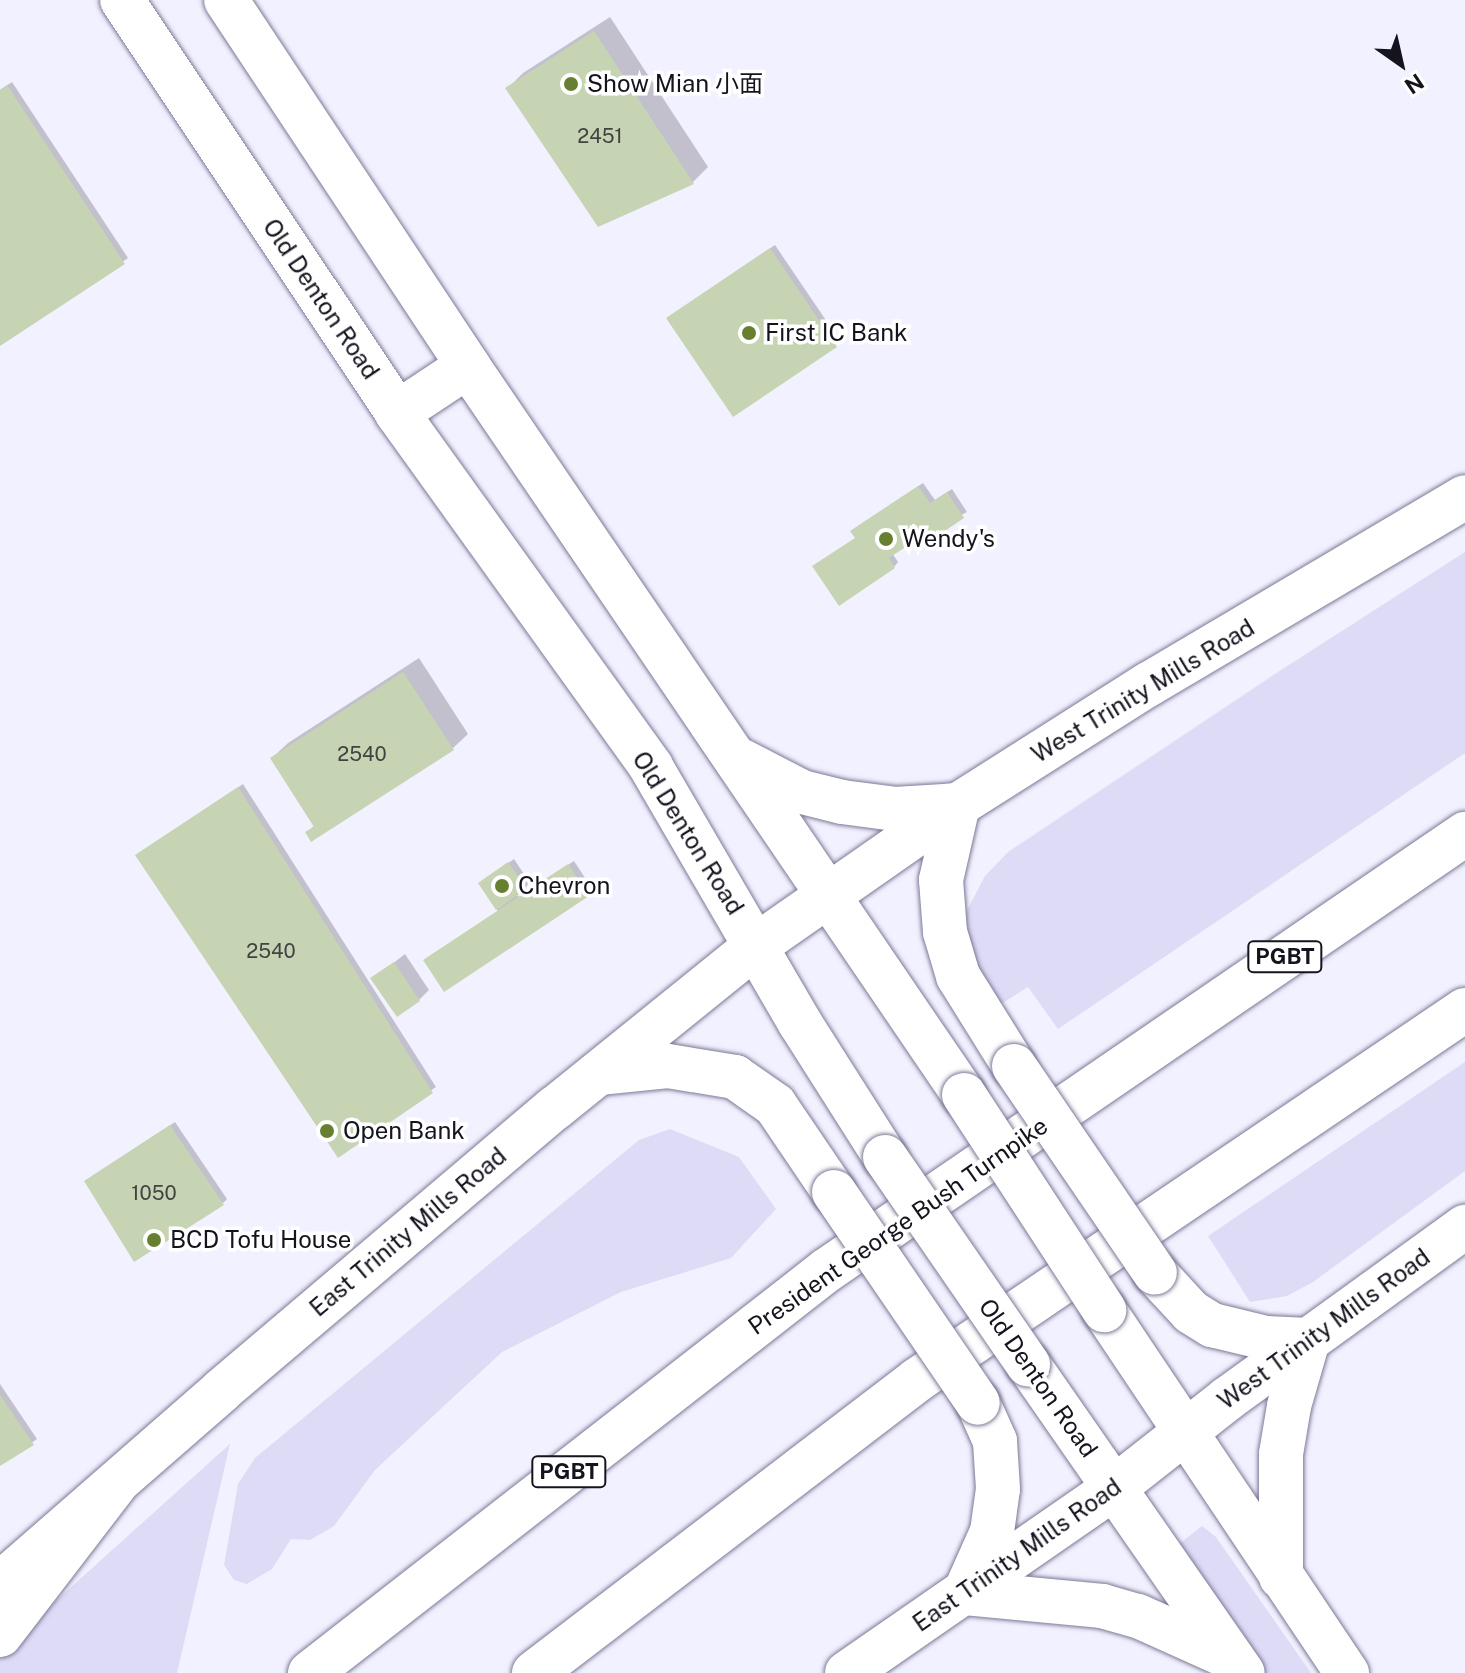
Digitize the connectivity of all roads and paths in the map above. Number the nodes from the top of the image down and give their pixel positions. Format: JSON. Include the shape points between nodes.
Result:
{"nodes":[{"id":1,"x":122,"y":0,"type":"edge"},
{"id":2,"x":226,"y":0,"type":"edge"},
{"id":3,"x":468,"y":366,"type":"junction"},
{"id":4,"x":397,"y":413,"type":"junction"},
{"id":5,"x":1465,"y":497,"type":"edge"},
{"id":6,"x":739,"y":760,"type":"junction"},
{"id":7,"x":958,"y":805,"type":"junction"},
{"id":8,"x":1465,"y":834,"type":"edge"},
{"id":9,"x":829,"y":897,"type":"junction"},
{"id":10,"x":757,"y":945,"type":"junction"},
{"id":11,"x":1465,"y":1010,"type":"edge"},
{"id":12,"x":599,"y":1073,"type":"junction"},
{"id":13,"x":1465,"y":1227,"type":"edge"},
{"id":14,"x":1308,"y":1340,"type":"junction"},
{"id":15,"x":1185,"y":1432,"type":"junction"},
{"id":16,"x":115,"y":1485,"type":"junction"},
{"id":17,"x":1114,"y":1488,"type":"junction"},
{"id":18,"x":1281,"y":1577,"type":"junction"},
{"id":19,"x":0,"y":1584,"type":"edge"},
{"id":20,"x":965,"y":1593,"type":"junction"},
{"id":21,"x":0,"y":1635,"type":"edge"},
{"id":22,"x":1238,"y":1666,"type":"edge"},
{"id":23,"x":310,"y":1673,"type":"edge"},
{"id":24,"x":534,"y":1673,"type":"edge"},
{"id":25,"x":847,"y":1673,"type":"edge"},
{"id":26,"x":1347,"y":1673,"type":"edge"}],
"edges":[{"from":1,"to":4,"type":"main road","name":"Old Denton Road"},
{"from":2,"to":3,"type":"main road"},
{"from":3,"to":4,"type":"main road"},
{"from":3,"to":6,"type":"main road"},
{"from":4,"to":10,"type":"main road","name":"Old Denton Road","via":[[651,767]]},
{"from":5,"to":7,"type":"main road","name":"West Trinity Mills Road","via":[[1149,684]]},
{"from":6,"to":7,"type":"main road","via":[[802,792],[842,802],[895,809]]},
{"from":6,"to":9,"type":"main road"},
{"from":7,"to":9,"type":"main road","name":"West Trinity Mills Road"},
{"from":7,"to":14,"type":"main road","bridge":true,"via":[[941,880],[945,932],[958,976],[1014,1066],[1155,1273],[1191,1312],[1212,1325],[1266,1338]]},
{"from":8,"to":23,"type":"main road","name":"President George Bush Turnpike","number":"PGBT","via":[[827,1270]]},
{"from":9,"to":10,"type":"main road","name":"East Trinity Mills Road"},
{"from":9,"to":15,"type":"main road","bridge":true},
{"from":10,"to":12,"type":"main road","name":"East Trinity Mills Road"},
{"from":10,"to":17,"type":"main road","name":"Old Denton Road","bridge":true,"via":[[885,1157]]},
{"from":11,"to":24,"type":"main road","via":[[917,1380]]},
{"from":12,"to":16,"type":"main road","name":"East Trinity Mills Road"},
{"from":12,"to":20,"type":"main road","bridge":true,"via":[[668,1066],[735,1077],[775,1105],[978,1403],[995,1441],[998,1489],[992,1532]]},
{"from":13,"to":14,"type":"main road","name":"West Trinity Mills Road"},
{"from":14,"to":15,"type":"main road","name":"West Trinity Mills Road"},
{"from":14,"to":18,"type":"main road","via":[[1281,1454]]},
{"from":15,"to":17,"type":"main road","name":"East Trinity Mills Road"},
{"from":15,"to":18,"type":"main road"},
{"from":16,"to":19,"type":"main road","name":"East Trinity Mills Road"},
{"from":16,"to":21,"type":"main road"},
{"from":17,"to":20,"type":"main road","name":"East Trinity Mills Road"},
{"from":17,"to":22,"type":"main road","name":"Old Denton Road"},
{"from":18,"to":26,"type":"main road"},
{"from":20,"to":22,"type":"main road","via":[[1102,1606],[1138,1616]]},
{"from":20,"to":25,"type":"main road","name":"East Trinity Mills Road"}]}
